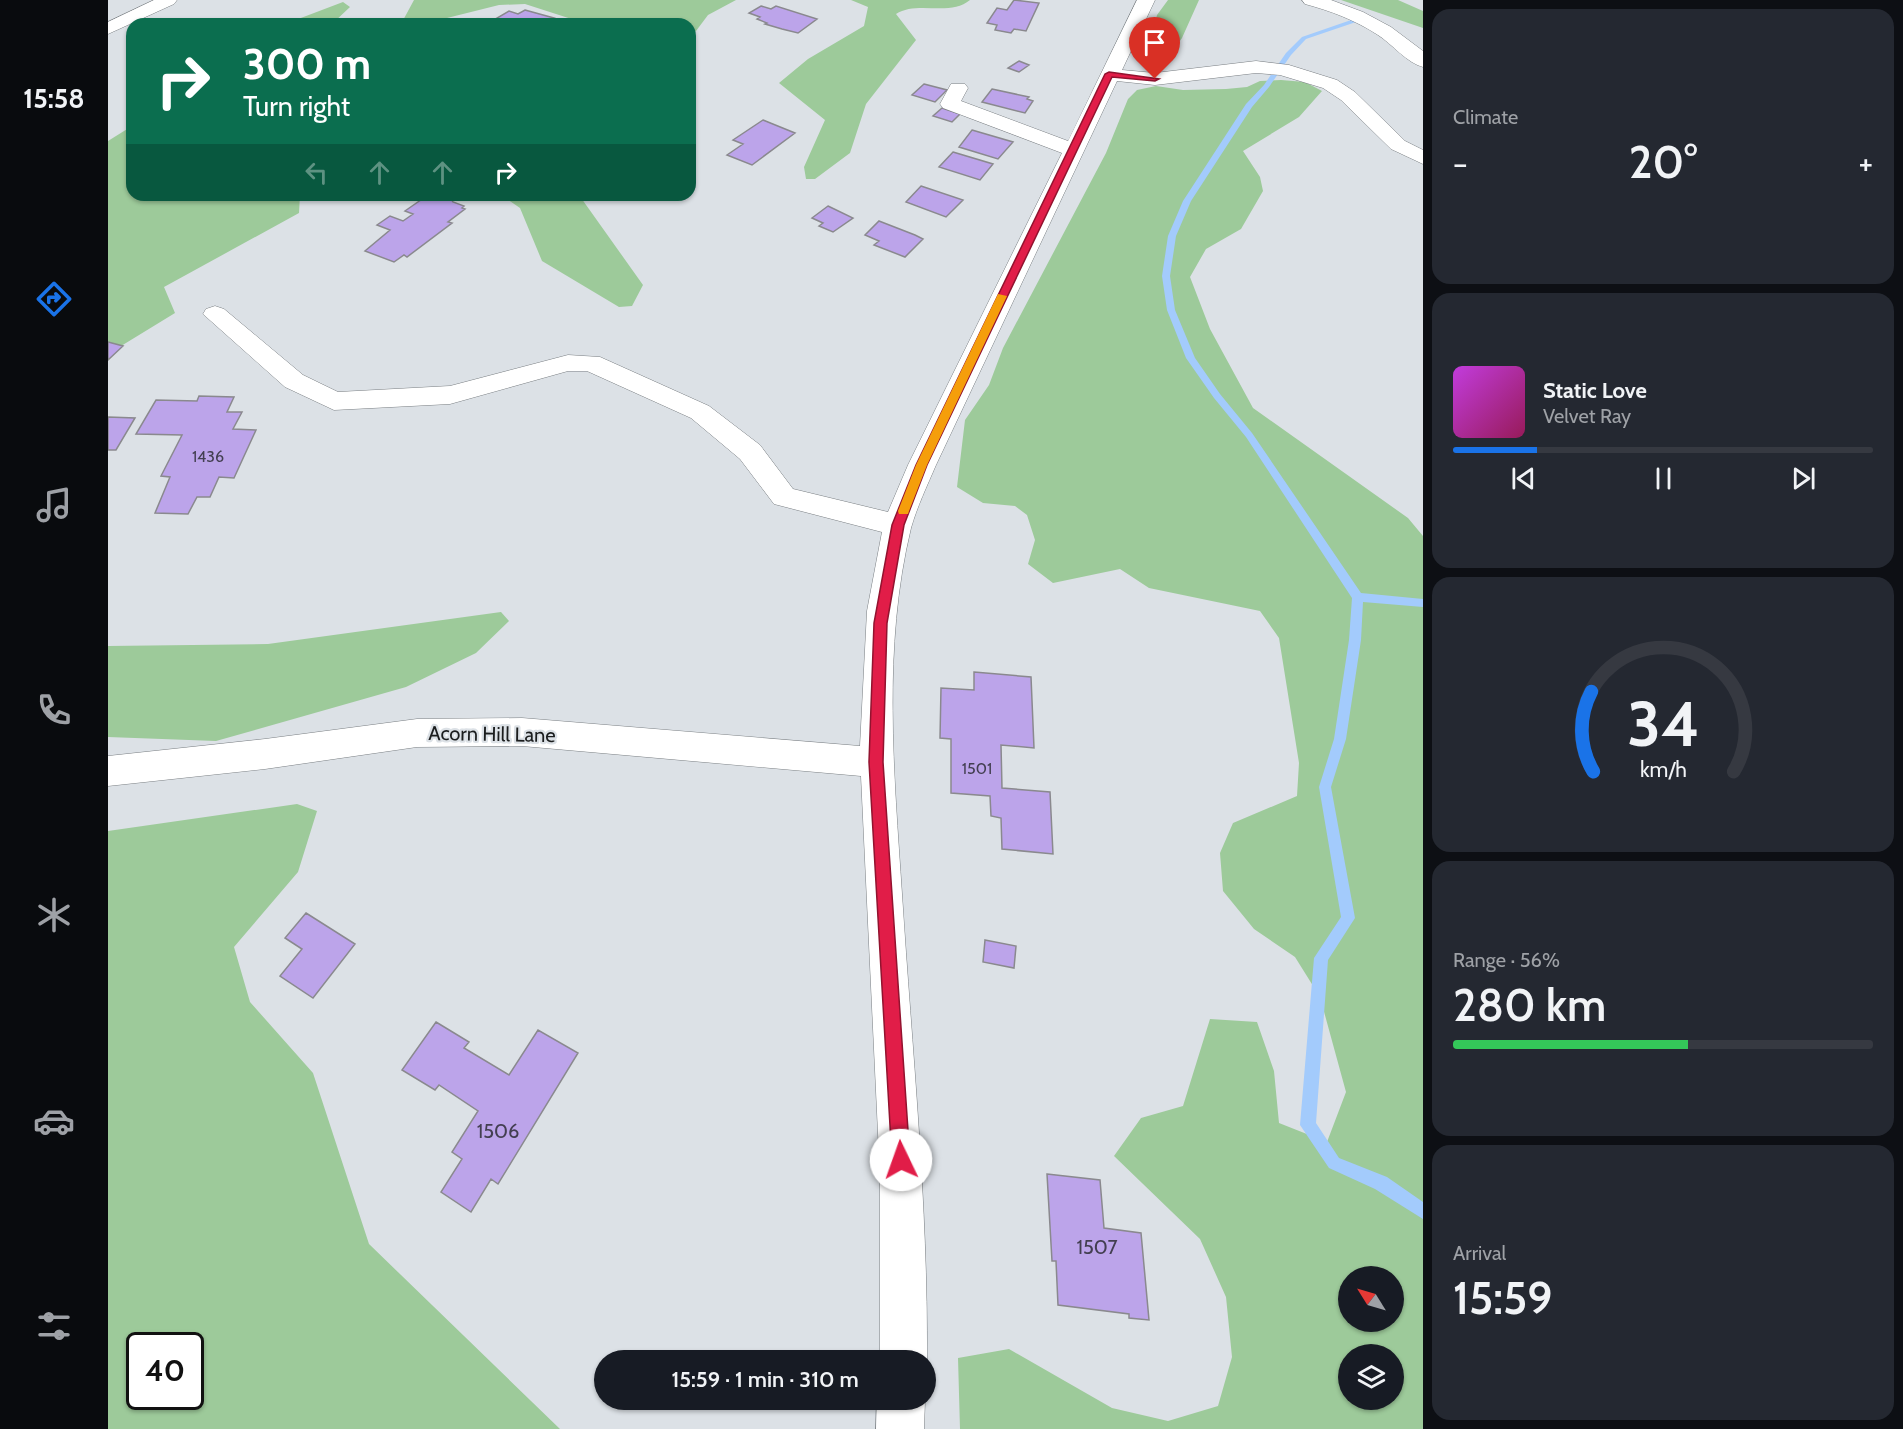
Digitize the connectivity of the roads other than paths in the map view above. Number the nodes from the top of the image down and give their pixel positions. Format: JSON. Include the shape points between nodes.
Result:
{"nodes":[{"id":1,"x":168,"y":0,"type":"edge"},
{"id":2,"x":1146,"y":0,"type":"edge"},
{"id":3,"x":1311,"y":0,"type":"edge"},
{"id":4,"x":131,"y":18,"type":"edge"},
{"id":5,"x":126,"y":20,"type":"edge"},
{"id":6,"x":108,"y":29,"type":"edge"},
{"id":7,"x":1423,"y":61,"type":"edge"},
{"id":8,"x":1109,"y":74,"type":"junction"},
{"id":9,"x":958,"y":88,"type":"dead end"},
{"id":10,"x":1072,"y":149,"type":"junction"},
{"id":11,"x":1423,"y":158,"type":"edge"},
{"id":12,"x":215,"y":314,"type":"dead end"},
{"id":13,"x":898,"y":525,"type":"junction"},
{"id":14,"x":876,"y":762,"type":"junction"},
{"id":15,"x":108,"y":771,"type":"edge"},
{"id":16,"x":903,"y":1350,"type":"edge"},
{"id":17,"x":901,"y":1410,"type":"edge"},
{"id":18,"x":900,"y":1429,"type":"edge"}],
"edges":[{"from":1,"to":4,"type":"street"},
{"from":2,"to":8,"type":"street"},
{"from":3,"to":7,"type":"street","via":[[1380,28],[1404,42]]},
{"from":5,"to":6,"type":"street"},
{"from":8,"to":10,"type":"street"},
{"from":8,"to":11,"type":"street","via":[[1155,79],[1282,69],[1330,84],[1348,96],[1398,145]]},
{"from":9,"to":10,"type":"street","via":[[950,104]]},
{"from":10,"to":13,"type":"street","via":[[922,465]]},
{"from":12,"to":13,"type":"street","via":[[294,381],[334,401],[450,394],[568,363],[591,363],[700,412],[750,452],[784,497]]},
{"from":13,"to":14,"type":"street","via":[[880,623]]},
{"from":14,"to":15,"type":"street","name":"Acorn Hill Lane","via":[[522,732],[417,732]]},
{"from":14,"to":16,"type":"street","via":[[903,1201]]},
{"from":17,"to":18,"type":"street"}]}
